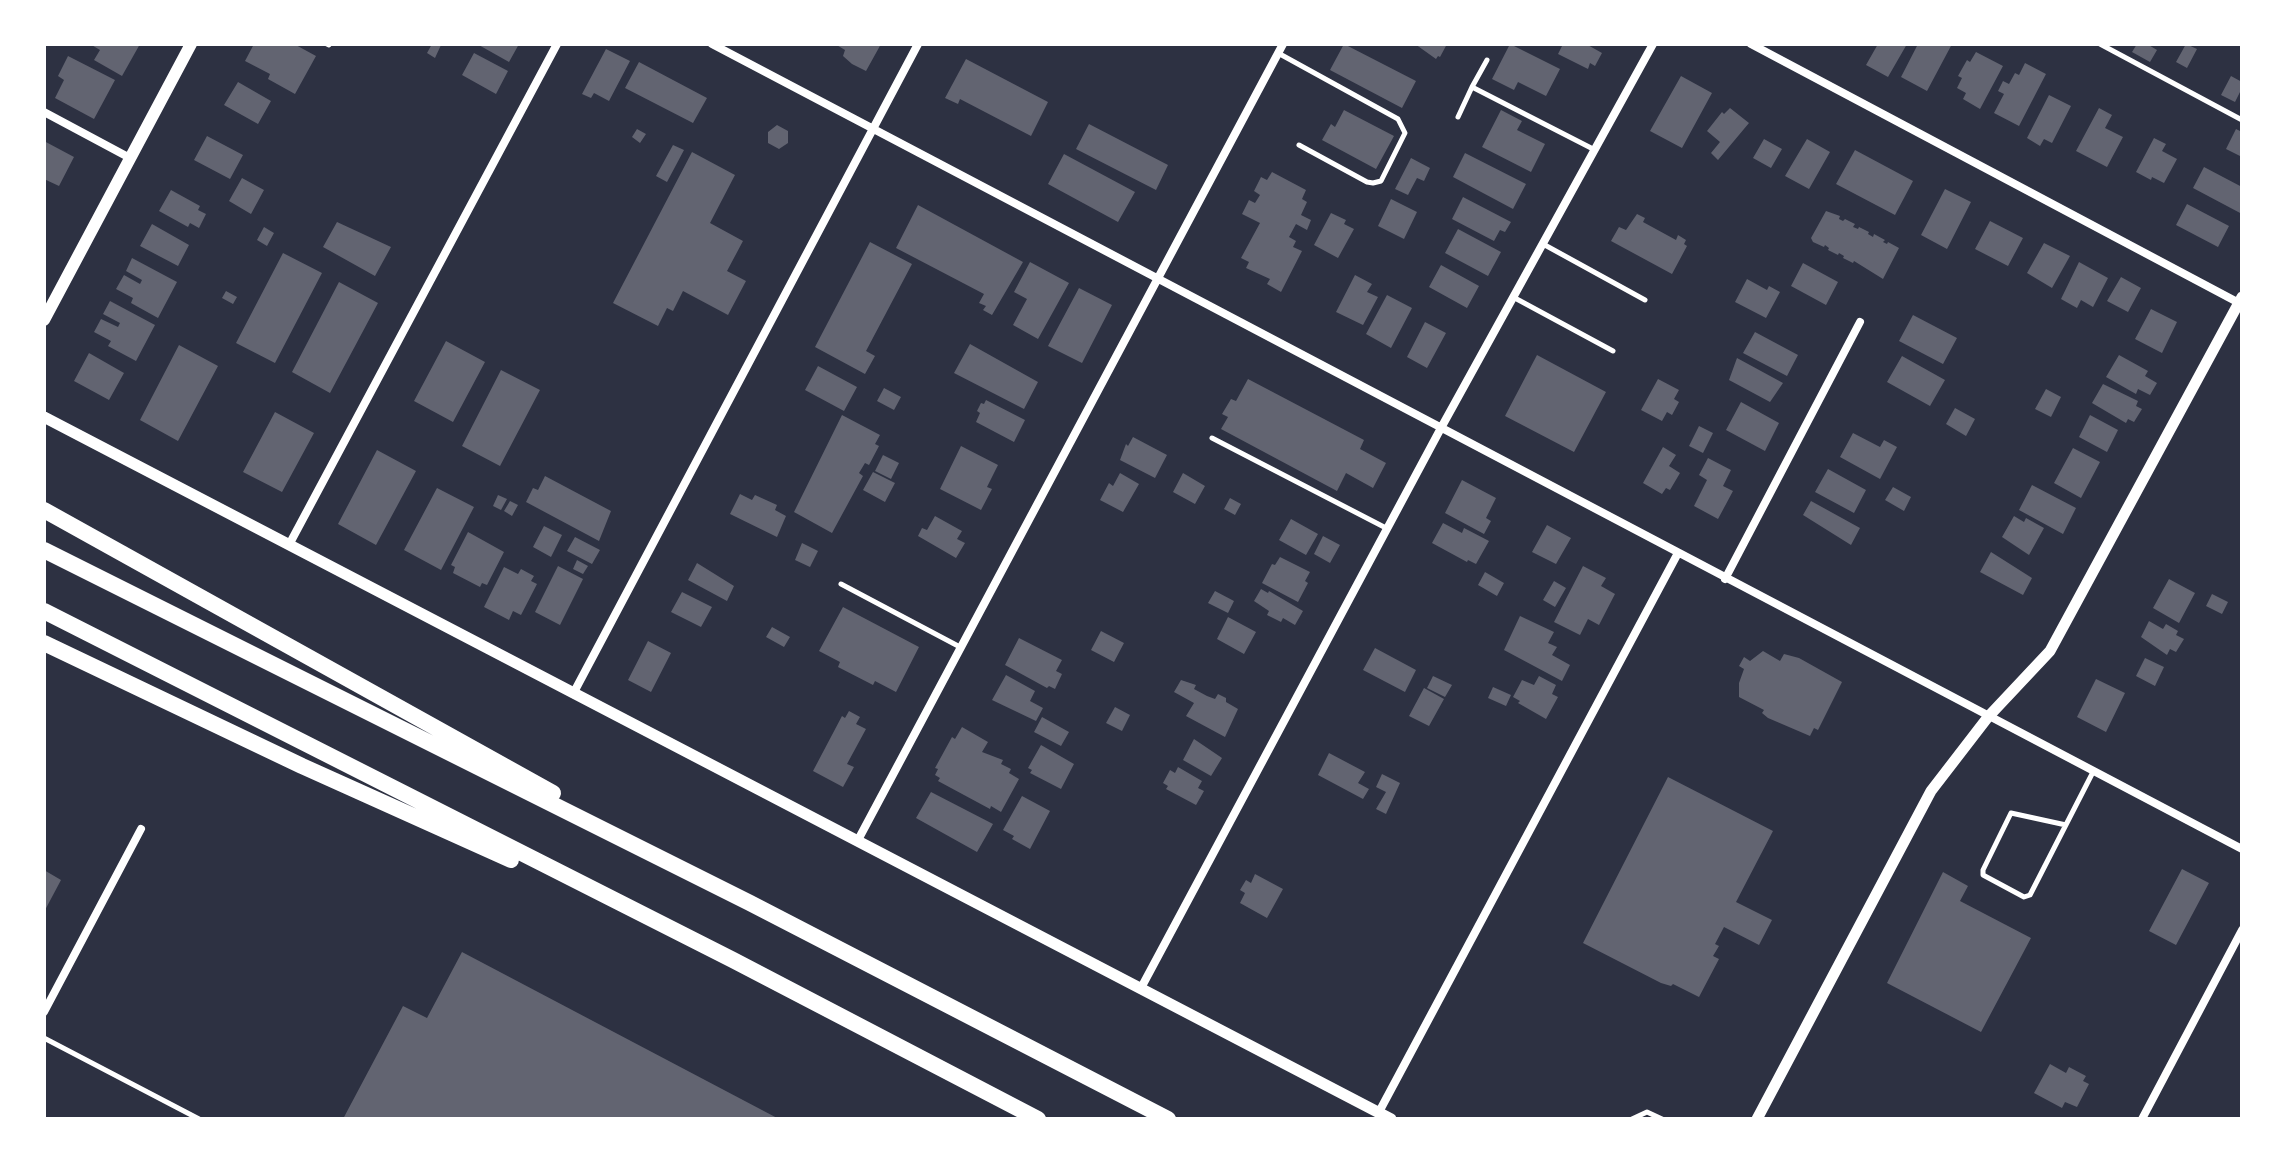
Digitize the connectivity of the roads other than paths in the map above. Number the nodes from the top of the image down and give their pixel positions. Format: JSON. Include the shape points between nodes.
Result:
{"nodes":[{"id":1,"x":191,"y":44,"type":"edge"},
{"id":2,"x":557,"y":44,"type":"edge"},
{"id":3,"x":712,"y":44,"type":"edge"},
{"id":4,"x":918,"y":44,"type":"edge"},
{"id":5,"x":1283,"y":44,"type":"edge"},
{"id":6,"x":1653,"y":44,"type":"edge"},
{"id":7,"x":1751,"y":44,"type":"edge"},
{"id":8,"x":2100,"y":44,"type":"edge"},
{"id":9,"x":1278,"y":53,"type":"junction"},
{"id":10,"x":1487,"y":60,"type":"dead end"},
{"id":11,"x":1472,"y":87,"type":"junction"},
{"id":12,"x":44,"y":112,"type":"edge"},
{"id":13,"x":1458,"y":117,"type":"dead end"},
{"id":14,"x":2242,"y":120,"type":"edge"},
{"id":15,"x":872,"y":128,"type":"junction"},
{"id":16,"x":1299,"y":145,"type":"dead end"},
{"id":17,"x":1595,"y":150,"type":"junction"},
{"id":18,"x":130,"y":158,"type":"junction"},
{"id":19,"x":1543,"y":243,"type":"junction"},
{"id":20,"x":1158,"y":276,"type":"junction"},
{"id":21,"x":1513,"y":297,"type":"junction"},
{"id":22,"x":1645,"y":300,"type":"dead end"},
{"id":23,"x":2241,"y":301,"type":"edge"},
{"id":24,"x":44,"y":320,"type":"edge"},
{"id":25,"x":1860,"y":322,"type":"dead end"},
{"id":26,"x":1613,"y":351,"type":"dead end"},
{"id":27,"x":44,"y":417,"type":"edge"},
{"id":28,"x":1441,"y":428,"type":"junction"},
{"id":29,"x":1212,"y":438,"type":"dead end"},
{"id":30,"x":44,"y":510,"type":"edge"},
{"id":31,"x":1387,"y":528,"type":"junction"},
{"id":32,"x":290,"y":543,"type":"junction"},
{"id":33,"x":44,"y":550,"type":"edge"},
{"id":34,"x":1678,"y":553,"type":"junction"},
{"id":35,"x":1725,"y":579,"type":"junction"},
{"id":36,"x":841,"y":584,"type":"dead end"},
{"id":37,"x":44,"y":611,"type":"edge"},
{"id":38,"x":44,"y":643,"type":"edge"},
{"id":39,"x":960,"y":647,"type":"junction"},
{"id":40,"x":573,"y":694,"type":"junction"},
{"id":41,"x":1988,"y":717,"type":"junction"},
{"id":42,"x":2093,"y":772,"type":"junction"},
{"id":43,"x":2066,"y":825,"type":"junction"},
{"id":44,"x":141,"y":829,"type":"dead end"},
{"id":45,"x":858,"y":840,"type":"junction"},
{"id":46,"x":2242,"y":849,"type":"edge"},
{"id":47,"x":750,"y":903,"type":"junction"},
{"id":48,"x":2242,"y":930,"type":"edge"},
{"id":49,"x":733,"y":960,"type":"junction"},
{"id":50,"x":1141,"y":988,"type":"junction"},
{"id":51,"x":44,"y":1012,"type":"edge"},
{"id":52,"x":44,"y":1038,"type":"edge"},
{"id":53,"x":1379,"y":1112,"type":"junction"},
{"id":54,"x":199,"y":1119,"type":"edge"},
{"id":55,"x":1038,"y":1119,"type":"edge"},
{"id":56,"x":1168,"y":1119,"type":"edge"},
{"id":57,"x":1391,"y":1119,"type":"edge"},
{"id":58,"x":1632,"y":1119,"type":"edge"},
{"id":59,"x":1662,"y":1119,"type":"edge"},
{"id":60,"x":1757,"y":1119,"type":"edge"},
{"id":61,"x":2142,"y":1119,"type":"edge"}],
"edges":[{"from":1,"to":18,"type":"main road"},
{"from":2,"to":32,"type":"street"},
{"from":3,"to":15,"type":"street"},
{"from":4,"to":15,"type":"street"},
{"from":5,"to":9,"type":"street"},
{"from":6,"to":17,"type":"street"},
{"from":7,"to":23,"type":"street"},
{"from":8,"to":14,"type":"lane"},
{"from":9,"to":16,"type":"lane","via":[[1398,119],[1405,133],[1381,181],[1373,183]]},
{"from":9,"to":20,"type":"street"},
{"from":10,"to":11,"type":"lane"},
{"from":11,"to":13,"type":"lane"},
{"from":11,"to":17,"type":"lane"},
{"from":12,"to":18,"type":"street"},
{"from":15,"to":20,"type":"street"},
{"from":15,"to":40,"type":"street"},
{"from":17,"to":19,"type":"street"},
{"from":18,"to":24,"type":"main road"},
{"from":19,"to":21,"type":"street"},
{"from":19,"to":22,"type":"lane"},
{"from":20,"to":28,"type":"street"},
{"from":20,"to":39,"type":"street"},
{"from":21,"to":26,"type":"lane"},
{"from":21,"to":28,"type":"street"},
{"from":23,"to":41,"type":"street","via":[[2050,651]]},
{"from":25,"to":35,"type":"street"},
{"from":27,"to":32,"type":"street"},
{"from":28,"to":31,"type":"street"},
{"from":28,"to":34,"type":"street"},
{"from":29,"to":31,"type":"lane"},
{"from":30,"to":47,"type":"highway"},
{"from":31,"to":50,"type":"street"},
{"from":32,"to":40,"type":"street"},
{"from":33,"to":47,"type":"highway"},
{"from":34,"to":35,"type":"street"},
{"from":34,"to":53,"type":"street"},
{"from":35,"to":41,"type":"street"},
{"from":36,"to":39,"type":"lane"},
{"from":37,"to":49,"type":"highway"},
{"from":38,"to":49,"type":"highway"},
{"from":39,"to":45,"type":"street"},
{"from":40,"to":45,"type":"street"},
{"from":41,"to":42,"type":"street"},
{"from":41,"to":60,"type":"street","via":[[1931,791]]},
{"from":42,"to":43,"type":"lane"},
{"from":42,"to":46,"type":"street"},
{"from":43,"to":43,"type":"lane","via":[[2027,897],[1983,875],[2011,813]]},
{"from":44,"to":51,"type":"street"},
{"from":45,"to":50,"type":"street"},
{"from":47,"to":56,"type":"highway"},
{"from":48,"to":61,"type":"street"},
{"from":49,"to":55,"type":"highway"},
{"from":50,"to":53,"type":"street"},
{"from":52,"to":54,"type":"lane"},
{"from":53,"to":57,"type":"street"},
{"from":58,"to":59,"type":"lane","via":[[1647,1112]]}]}
